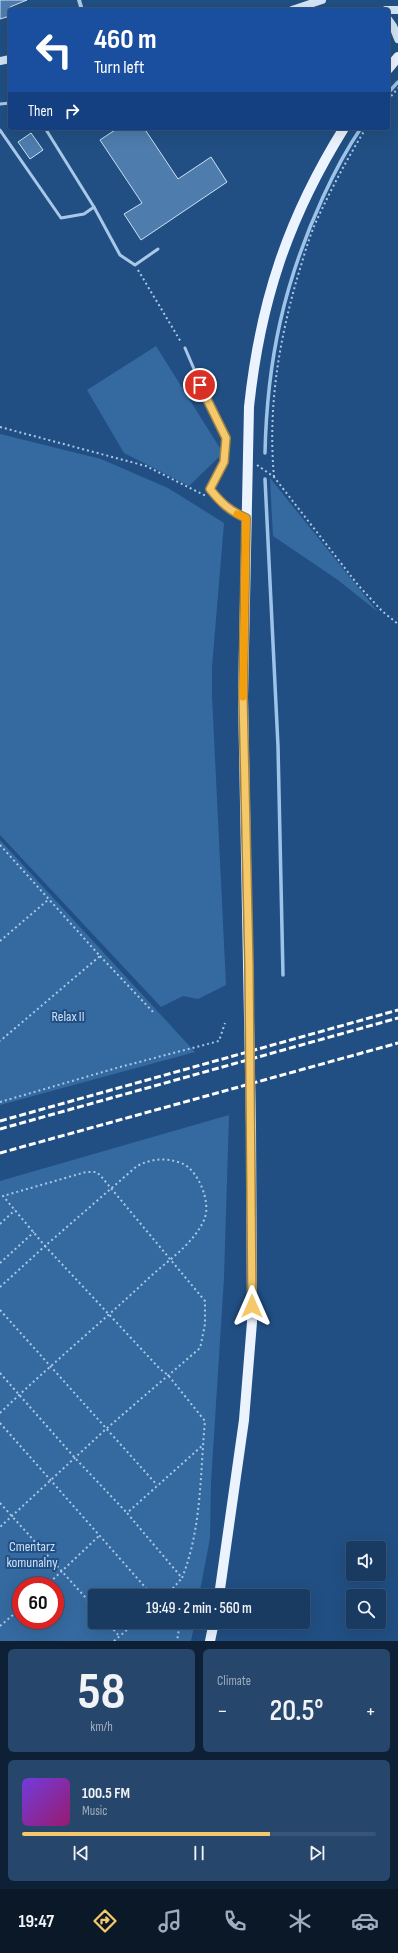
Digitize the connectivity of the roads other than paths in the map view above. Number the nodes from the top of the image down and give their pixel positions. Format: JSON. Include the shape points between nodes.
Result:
{"nodes":[{"id":1,"x":322,"y":0,"type":"edge"},
{"id":2,"x":298,"y":8,"type":"edge"},
{"id":3,"x":390,"y":22,"type":"edge"},
{"id":4,"x":398,"y":39,"type":"edge"},
{"id":5,"x":398,"y":57,"type":"edge"},
{"id":6,"x":390,"y":67,"type":"edge"},
{"id":7,"x":0,"y":130,"type":"edge"},
{"id":8,"x":47,"y":130,"type":"edge"},
{"id":9,"x":343,"y":130,"type":"edge"},
{"id":10,"x":94,"y":207,"type":"junction"},
{"id":11,"x":158,"y":249,"type":"dead end"},
{"id":12,"x":185,"y":348,"type":"road end"},
{"id":13,"x":246,"y":518,"type":"junction"},
{"id":14,"x":220,"y":1589,"type":"edge"},
{"id":15,"x":213,"y":1629,"type":"edge"},
{"id":16,"x":210,"y":1641,"type":"edge"}],
"edges":[{"from":1,"to":2,"type":"main road"},
{"from":3,"to":4,"type":"main road"},
{"from":5,"to":6,"type":"main road"},
{"from":7,"to":10,"type":"lane","via":[[62,218],[84,214]]},
{"from":8,"to":10,"type":"lane"},
{"from":9,"to":13,"type":"main road","via":[[308,192],[288,237],[270,289],[254,366],[249,407]]},
{"from":10,"to":11,"type":"lane","via":[[120,255],[135,265]]},
{"from":12,"to":13,"type":"lane","via":[[226,438],[224,462],[210,489],[221,504]]},
{"from":13,"to":14,"type":"main road","via":[[243,697],[250,1010],[252,1322],[244,1420]]},
{"from":15,"to":16,"type":"main road"}]}
